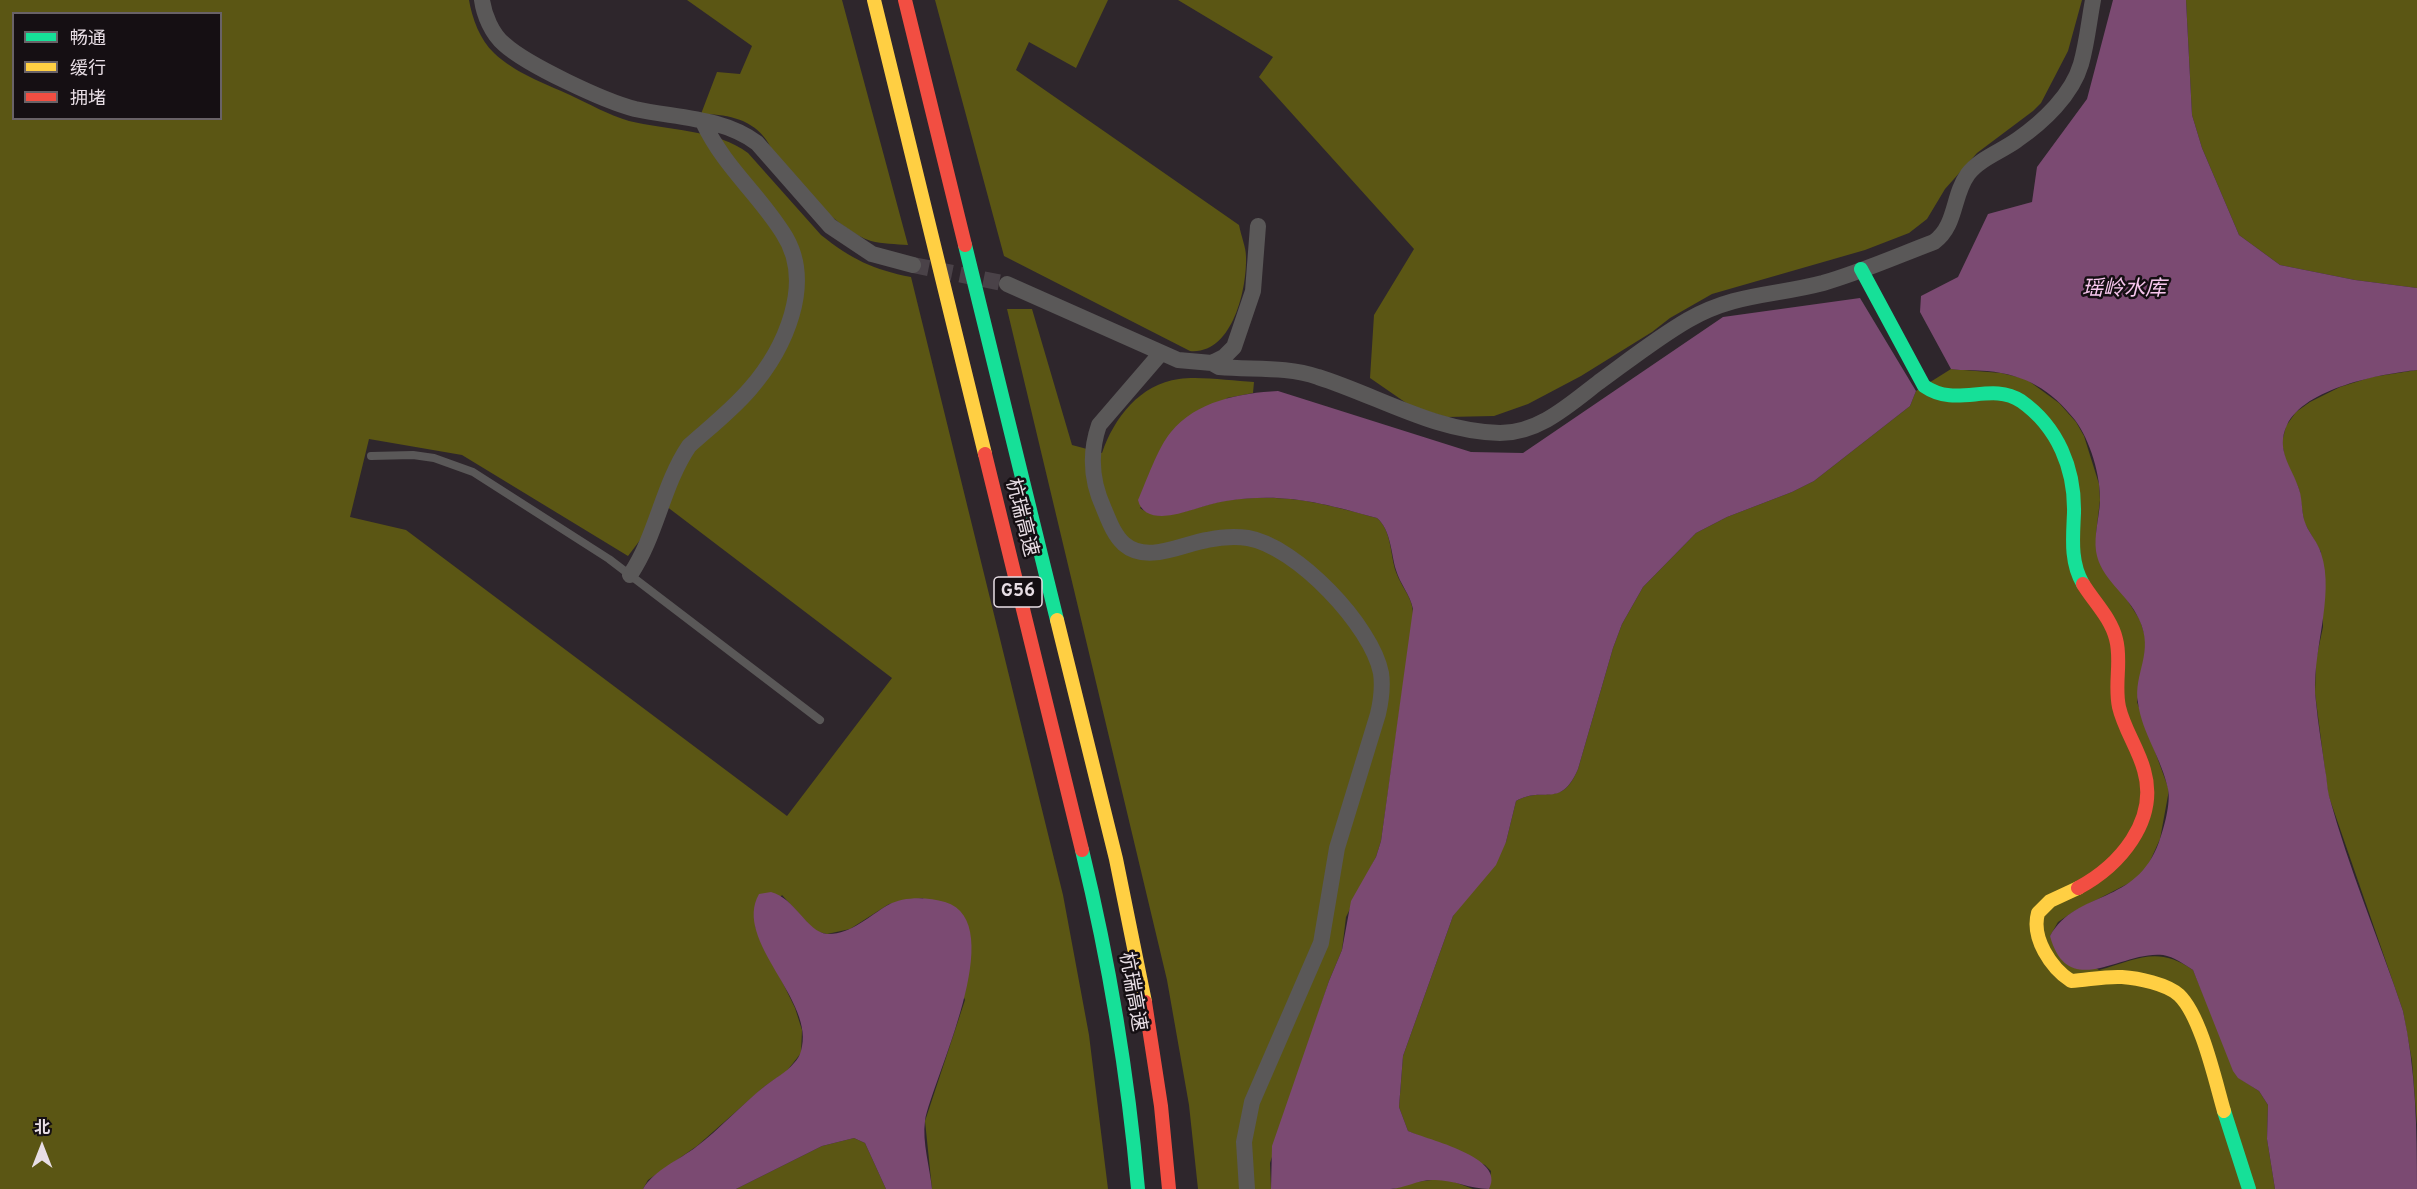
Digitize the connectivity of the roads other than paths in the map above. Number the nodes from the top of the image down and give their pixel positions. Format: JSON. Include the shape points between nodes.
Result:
{"nodes":[{"id":1,"x":482,"y":0,"type":"edge"},
{"id":2,"x":874,"y":0,"type":"edge"},
{"id":3,"x":905,"y":0,"type":"edge"},
{"id":4,"x":2093,"y":0,"type":"edge"},
{"id":5,"x":703,"y":122,"type":"junction"},
{"id":6,"x":1258,"y":226,"type":"dead end"},
{"id":7,"x":914,"y":265,"type":"tunnel mouth"},
{"id":8,"x":1861,"y":269,"type":"junction"},
{"id":9,"x":1006,"y":284,"type":"tunnel mouth"},
{"id":10,"x":1161,"y":353,"type":"junction"},
{"id":11,"x":1212,"y":363,"type":"junction"},
{"id":12,"x":371,"y":456,"type":"dead end"},
{"id":13,"x":630,"y":575,"type":"junction"},
{"id":14,"x":820,"y":720,"type":"dead end"},
{"id":15,"x":1138,"y":1189,"type":"edge"},
{"id":16,"x":1168,"y":1189,"type":"edge"},
{"id":17,"x":1247,"y":1189,"type":"edge"},
{"id":18,"x":2249,"y":1189,"type":"edge"}],
"edges":[{"from":1,"to":5,"type":"street","via":[[499,39],[526,61],[622,105]]},
{"from":2,"to":15,"type":"main road","name":"杭瑞高速","number":"G56","via":[[1086,866],[1114,1004]]},
{"from":3,"to":16,"type":"main road","name":"杭瑞高速","number":"G56","via":[[1116,859],[1151,1045]]},
{"from":4,"to":8,"type":"street","via":[[2079,70],[2045,118],[1972,170],[1941,237]]},
{"from":5,"to":7,"type":"street","via":[[733,129],[757,143],[830,226],[843,235],[872,254]]},
{"from":5,"to":13,"type":"street","via":[[719,153],[784,235],[794,260],[795,301],[787,328],[764,371],[749,391],[689,446],[676,467],[641,558]]},
{"from":6,"to":11,"type":"street","via":[[1253,291],[1234,347]]},
{"from":8,"to":11,"type":"street","via":[[1825,282],[1742,297],[1711,308],[1659,338],[1550,419],[1517,432],[1484,432],[1443,423],[1303,373],[1219,367]]},
{"from":8,"to":18,"type":"main road","via":[[1930,392],[1945,398],[1987,392],[2011,396],[2032,409],[2066,458],[2073,482],[2075,564],[2115,633],[2120,708],[2146,777],[2148,794],[2144,819],[2128,848],[2098,878],[2052,900],[2039,912],[2037,937],[2064,978],[2146,980],[2170,988],[2188,1006]]},
{"from":9,"to":10,"type":"street"},
{"from":10,"to":11,"type":"street","via":[[1178,360]]},
{"from":10,"to":17,"type":"street","via":[[1099,425],[1095,437],[1093,478],[1116,535],[1125,545],[1152,552],[1226,537],[1267,544],[1302,566],[1349,611],[1381,673],[1378,714],[1337,848],[1321,943],[1252,1102],[1245,1142]]},
{"from":12,"to":13,"type":"lane","via":[[413,454],[473,472]]},
{"from":13,"to":14,"type":"lane"}]}
